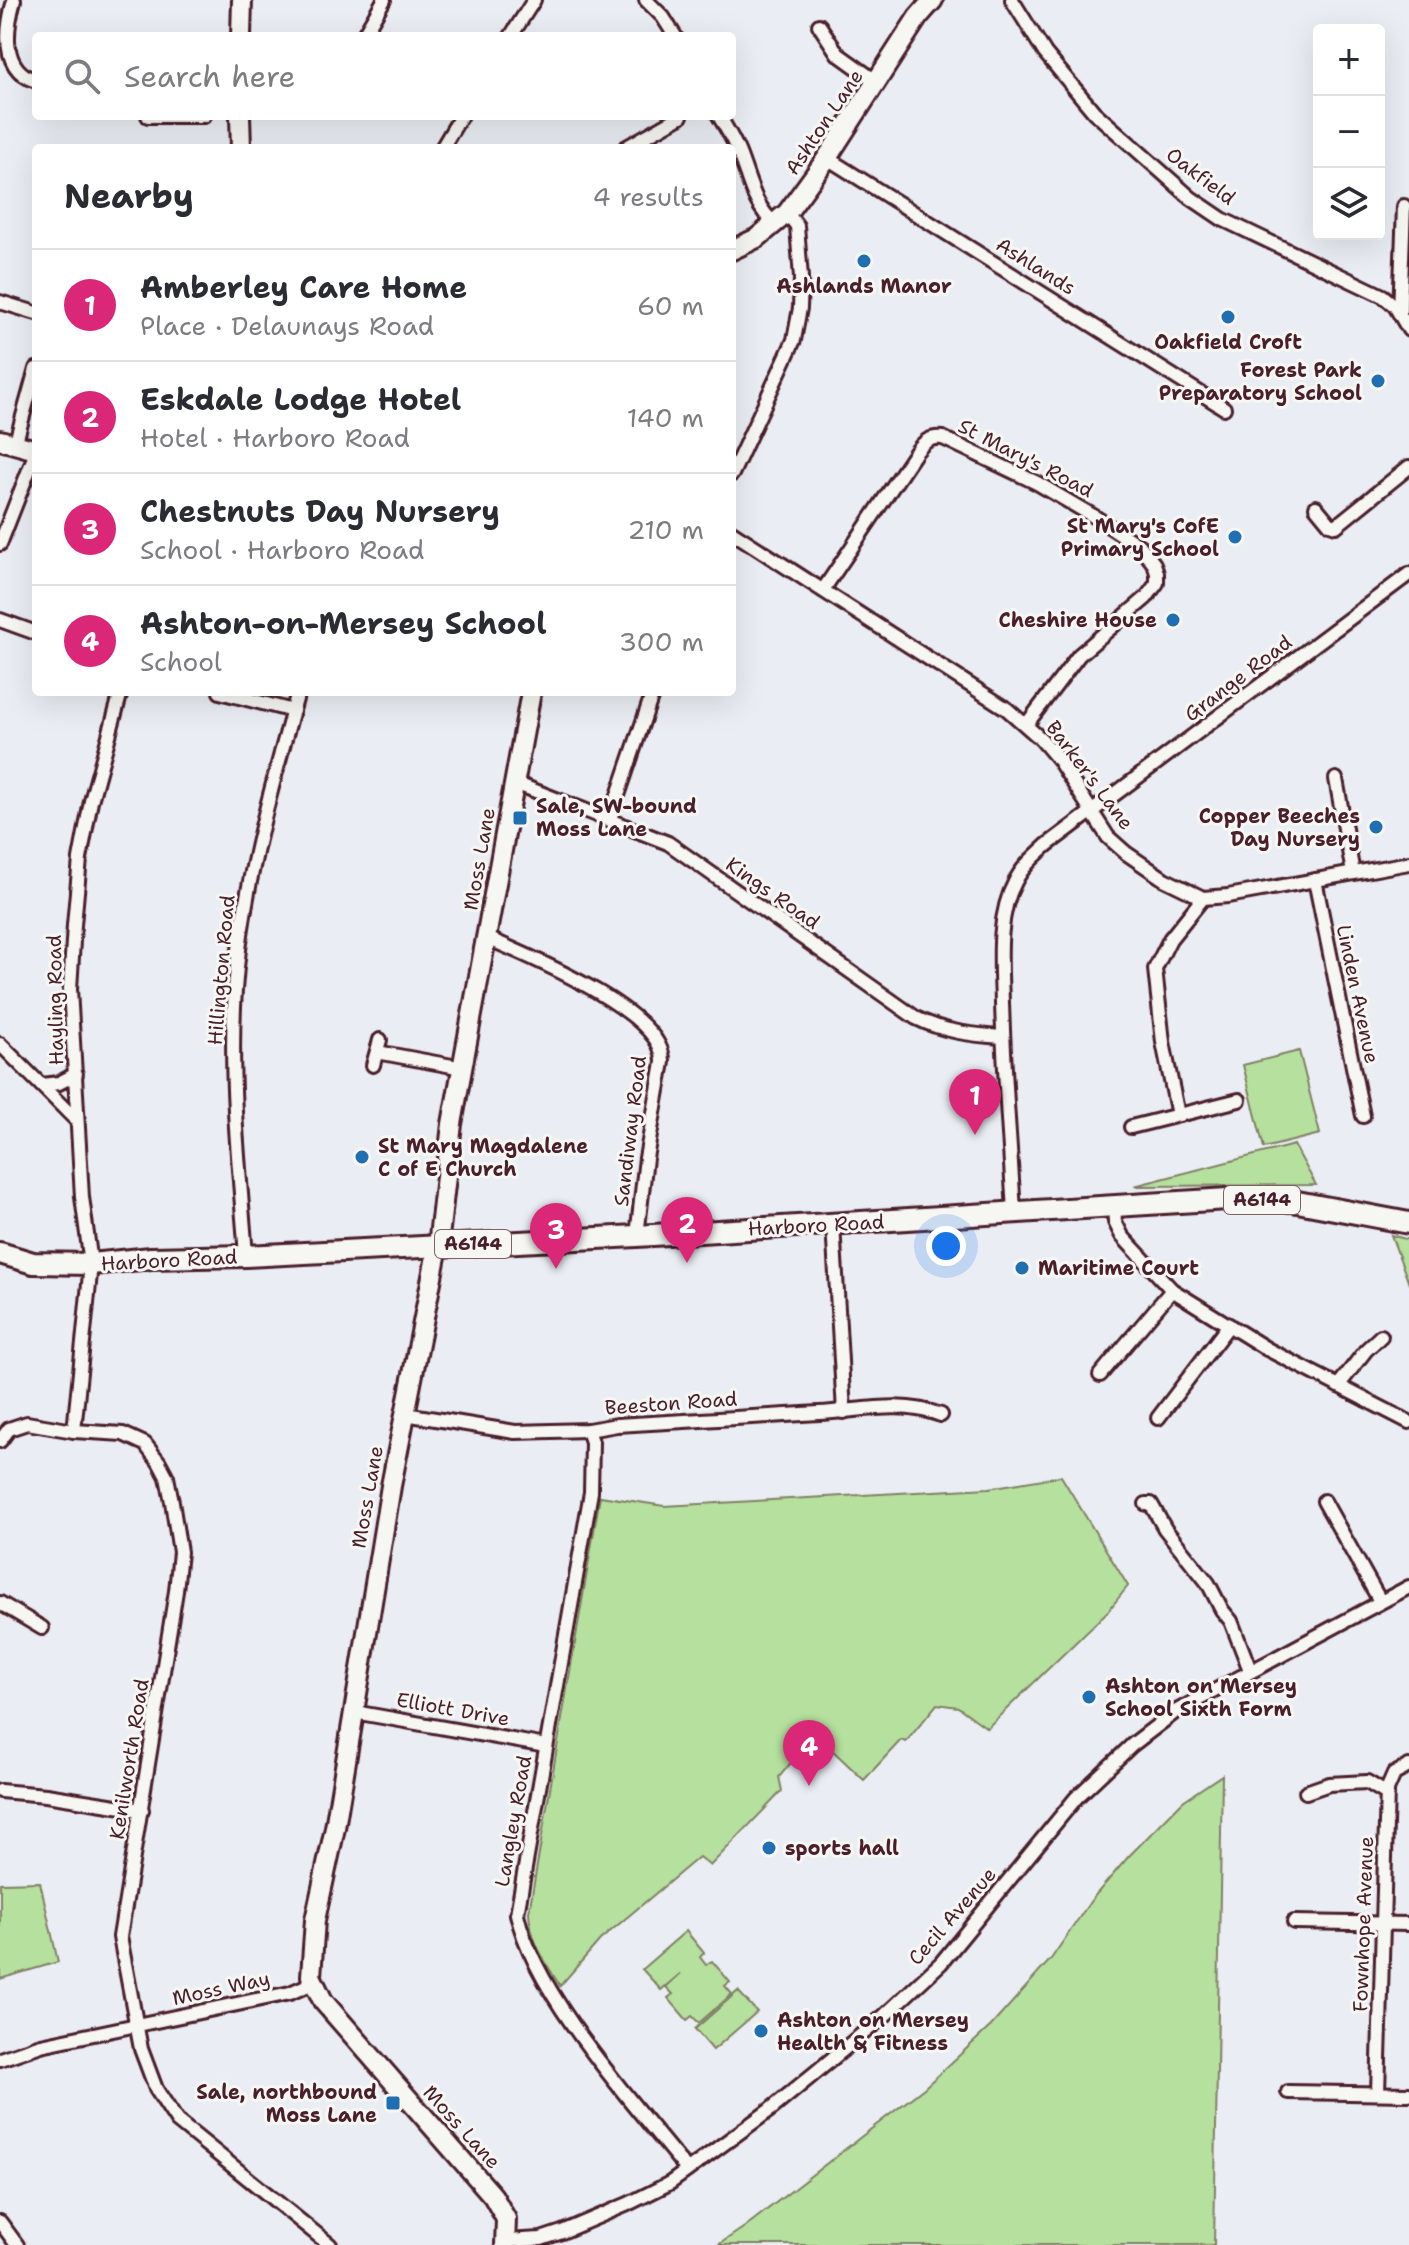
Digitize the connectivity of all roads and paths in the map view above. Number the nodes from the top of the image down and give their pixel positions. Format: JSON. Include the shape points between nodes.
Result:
{"nodes":[{"id":1,"x":14,"y":0,"type":"edge"},
{"id":2,"x":242,"y":0,"type":"edge"},
{"id":3,"x":384,"y":0,"type":"edge"},
{"id":4,"x":534,"y":0,"type":"edge"},
{"id":5,"x":646,"y":0,"type":"edge"},
{"id":6,"x":933,"y":0,"type":"edge"},
{"id":7,"x":1012,"y":0,"type":"edge"},
{"id":8,"x":819,"y":25,"type":"dead end"},
{"id":9,"x":241,"y":32,"type":"edge"},
{"id":10,"x":365,"y":32,"type":"edge"},
{"id":11,"x":514,"y":32,"type":"edge"},
{"id":12,"x":672,"y":32,"type":"edge"},
{"id":13,"x":32,"y":79,"type":"edge"},
{"id":14,"x":877,"y":82,"type":"junction"},
{"id":15,"x":240,"y":120,"type":"edge"},
{"id":16,"x":459,"y":120,"type":"edge"},
{"id":17,"x":674,"y":120,"type":"edge"},
{"id":18,"x":721,"y":120,"type":"edge"},
{"id":19,"x":241,"y":144,"type":"edge"},
{"id":20,"x":444,"y":144,"type":"edge"},
{"id":21,"x":632,"y":144,"type":"edge"},
{"id":22,"x":734,"y":144,"type":"edge"},
{"id":23,"x":736,"y":147,"type":"edge"},
{"id":24,"x":827,"y":158,"type":"junction"},
{"id":25,"x":1404,"y":206,"type":"dead end"},
{"id":26,"x":781,"y":218,"type":"junction"},
{"id":27,"x":736,"y":248,"type":"edge"},
{"id":28,"x":0,"y":302,"type":"edge"},
{"id":29,"x":32,"y":312,"type":"edge"},
{"id":30,"x":1400,"y":312,"type":"junction"},
{"id":31,"x":1409,"y":330,"type":"edge"},
{"id":32,"x":32,"y":379,"type":"edge"},
{"id":33,"x":1224,"y":408,"type":"dead end"},
{"id":34,"x":8,"y":442,"type":"edge"},
{"id":35,"x":32,"y":450,"type":"edge"},
{"id":36,"x":32,"y":461,"type":"edge"},
{"id":37,"x":736,"y":465,"type":"edge"},
{"id":38,"x":1409,"y":467,"type":"edge"},
{"id":39,"x":1316,"y":507,"type":"dead end"},
{"id":40,"x":736,"y":535,"type":"edge"},
{"id":41,"x":0,"y":544,"type":"edge"},
{"id":42,"x":1409,"y":574,"type":"edge"},
{"id":43,"x":823,"y":590,"type":"junction"},
{"id":44,"x":0,"y":620,"type":"edge"},
{"id":45,"x":32,"y":632,"type":"edge"},
{"id":46,"x":120,"y":696,"type":"edge"},
{"id":47,"x":235,"y":696,"type":"edge"},
{"id":48,"x":297,"y":696,"type":"edge"},
{"id":49,"x":530,"y":696,"type":"edge"},
{"id":50,"x":652,"y":696,"type":"edge"},
{"id":51,"x":293,"y":711,"type":"junction"},
{"id":52,"x":1026,"y":725,"type":"junction"},
{"id":53,"x":1336,"y":779,"type":"dead end"},
{"id":54,"x":515,"y":783,"type":"junction"},
{"id":55,"x":1092,"y":814,"type":"junction"},
{"id":56,"x":610,"y":819,"type":"junction"},
{"id":57,"x":1409,"y":863,"type":"edge"},
{"id":58,"x":1353,"y":873,"type":"junction"},
{"id":59,"x":1315,"y":880,"type":"junction"},
{"id":60,"x":1203,"y":898,"type":"junction"},
{"id":61,"x":487,"y":938,"type":"junction"},
{"id":62,"x":1003,"y":1037,"type":"junction"},
{"id":63,"x":0,"y":1044,"type":"edge"},
{"id":64,"x":377,"y":1052,"type":"dead end"},
{"id":65,"x":463,"y":1068,"type":"junction"},
{"id":66,"x":76,"y":1074,"type":"junction"},
{"id":67,"x":42,"y":1085,"type":"junction"},
{"id":68,"x":1239,"y":1100,"type":"dead end"},
{"id":69,"x":1178,"y":1115,"type":"junction"},
{"id":70,"x":1363,"y":1116,"type":"dead end"},
{"id":71,"x":77,"y":1121,"type":"junction"},
{"id":72,"x":1131,"y":1127,"type":"dead end"},
{"id":73,"x":1114,"y":1206,"type":"junction"},
{"id":74,"x":1014,"y":1212,"type":"junction"},
{"id":75,"x":1409,"y":1223,"type":"edge"},
{"id":76,"x":833,"y":1224,"type":"junction"},
{"id":77,"x":637,"y":1236,"type":"junction"},
{"id":78,"x":438,"y":1246,"type":"junction"},
{"id":79,"x":0,"y":1253,"type":"edge"},
{"id":80,"x":246,"y":1256,"type":"junction"},
{"id":81,"x":91,"y":1264,"type":"junction"},
{"id":82,"x":1172,"y":1290,"type":"junction"},
{"id":83,"x":1229,"y":1325,"type":"junction"},
{"id":84,"x":1381,"y":1336,"type":"dead end"},
{"id":85,"x":1100,"y":1375,"type":"dead end"},
{"id":86,"x":1338,"y":1386,"type":"junction"},
{"id":87,"x":844,"y":1412,"type":"junction"},
{"id":88,"x":405,"y":1414,"type":"junction"},
{"id":89,"x":941,"y":1415,"type":"dead end"},
{"id":90,"x":1158,"y":1418,"type":"dead end"},
{"id":91,"x":1409,"y":1422,"type":"edge"},
{"id":92,"x":588,"y":1430,"type":"junction"},
{"id":93,"x":74,"y":1431,"type":"junction"},
{"id":94,"x":0,"y":1441,"type":"edge"},
{"id":95,"x":1324,"y":1501,"type":"dead end"},
{"id":96,"x":1153,"y":1503,"type":"dead end"},
{"id":97,"x":1409,"y":1587,"type":"edge"},
{"id":98,"x":1380,"y":1601,"type":"junction"},
{"id":99,"x":0,"y":1603,"type":"edge"},
{"id":100,"x":42,"y":1628,"type":"dead end"},
{"id":101,"x":1250,"y":1670,"type":"junction"},
{"id":102,"x":354,"y":1712,"type":"junction"},
{"id":103,"x":546,"y":1746,"type":"junction"},
{"id":104,"x":1409,"y":1766,"type":"edge"},
{"id":105,"x":0,"y":1791,"type":"edge"},
{"id":106,"x":1306,"y":1792,"type":"dead end"},
{"id":107,"x":1387,"y":1794,"type":"junction"},
{"id":108,"x":142,"y":1810,"type":"junction"},
{"id":109,"x":1294,"y":1922,"type":"dead end"},
{"id":110,"x":1383,"y":1924,"type":"junction"},
{"id":111,"x":1409,"y":1924,"type":"edge"},
{"id":112,"x":313,"y":1983,"type":"junction"},
{"id":113,"x":135,"y":2026,"type":"junction"},
{"id":114,"x":0,"y":2059,"type":"edge"},
{"id":115,"x":1288,"y":2092,"type":"dead end"},
{"id":116,"x":1378,"y":2093,"type":"junction"},
{"id":117,"x":1409,"y":2094,"type":"edge"},
{"id":118,"x":687,"y":2170,"type":"junction"},
{"id":119,"x":0,"y":2222,"type":"edge"},
{"id":120,"x":506,"y":2243,"type":"edge"},
{"id":121,"x":17,"y":2245,"type":"edge"},
{"id":122,"x":330,"y":2245,"type":"edge"}],
"edges":[{"from":1,"to":13,"type":"street","via":[[7,30],[9,51],[23,75]]},
{"from":2,"to":9,"type":"street"},
{"from":3,"to":10,"type":"street"},
{"from":4,"to":11,"type":"street"},
{"from":5,"to":12,"type":"street"},
{"from":6,"to":14,"type":"street","name":"Ashton Lane"},
{"from":7,"to":30,"type":"street","name":"Oakfield","via":[[1045,53],[1094,112],[1191,198],[1222,219],[1383,296]]},
{"from":8,"to":14,"type":"street","via":[[838,54]]},
{"from":14,"to":24,"type":"street","name":"Ashton Lane"},
{"from":15,"to":19,"type":"street"},
{"from":16,"to":20,"type":"street"},
{"from":17,"to":21,"type":"street"},
{"from":18,"to":22,"type":"street"},
{"from":23,"to":26,"type":"street","via":[[764,215]]},
{"from":24,"to":26,"type":"street","name":"Ashton Lane"},
{"from":24,"to":33,"type":"street","name":"Ashlands"},
{"from":25,"to":30,"type":"street"},
{"from":26,"to":27,"type":"street","name":"Ashton Lane"},
{"from":26,"to":37,"type":"street","via":[[797,226],[800,308],[794,340]]},
{"from":28,"to":29,"type":"street"},
{"from":30,"to":31,"type":"street","name":"Oakfield"},
{"from":32,"to":34,"type":"street"},
{"from":34,"to":35,"type":"street"},
{"from":36,"to":41,"type":"street"},
{"from":38,"to":39,"type":"street","via":[[1336,526]]},
{"from":40,"to":43,"type":"street","name":"Barker's Lane"},
{"from":42,"to":55,"type":"street","name":"Grange Road"},
{"from":43,"to":52,"type":"street","name":"Barker's Lane"},
{"from":43,"to":52,"type":"street","name":"St Mary's Road","via":[[916,452],[935,436],[1037,483],[1095,517],[1148,555],[1157,583],[1079,655]]},
{"from":44,"to":45,"type":"street"},
{"from":46,"to":66,"type":"street","name":"Hayling Road","via":[[80,859],[70,989]]},
{"from":47,"to":51,"type":"street"},
{"from":48,"to":51,"type":"street","name":"Hillington Road"},
{"from":49,"to":54,"type":"street","name":"Moss Lane"},
{"from":50,"to":56,"type":"street"},
{"from":51,"to":80,"type":"street","name":"Hillington Road","via":[[250,879],[234,1006]]},
{"from":52,"to":55,"type":"street","name":"Barker's Lane","via":[[1058,759]]},
{"from":53,"to":58,"type":"street"},
{"from":54,"to":56,"type":"street","name":"Kings Road"},
{"from":54,"to":61,"type":"street","name":"Moss Lane"},
{"from":55,"to":60,"type":"street","name":"Barker's Lane","via":[[1126,853]]},
{"from":55,"to":62,"type":"street","name":"Grange Road","via":[[1047,845],[1015,881],[1001,955]]},
{"from":56,"to":62,"type":"street","name":"Kings Road","via":[[668,843],[916,1018],[959,1033]]},
{"from":57,"to":58,"type":"street"},
{"from":58,"to":59,"type":"street"},
{"from":59,"to":60,"type":"street"},
{"from":59,"to":70,"type":"street","name":"Linden Avenue"},
{"from":60,"to":69,"type":"street","via":[[1170,939],[1155,969]]},
{"from":61,"to":65,"type":"street","name":"Moss Lane"},
{"from":61,"to":77,"type":"street","name":"Sandiway Road","via":[[589,986],[658,1041],[663,1062]]},
{"from":62,"to":74,"type":"street","name":"Grange Road"},
{"from":63,"to":67,"type":"street"},
{"from":64,"to":65,"type":"street"},
{"from":65,"to":78,"type":"street","name":"Moss Lane"},
{"from":66,"to":67,"type":"street"},
{"from":66,"to":71,"type":"street","name":"Hayling Road"},
{"from":67,"to":71,"type":"street"},
{"from":68,"to":69,"type":"street"},
{"from":69,"to":72,"type":"street"},
{"from":71,"to":81,"type":"street","name":"Hayling Road"},
{"from":73,"to":74,"type":"main road","name":"Harboro Road","number":"A6144"},
{"from":73,"to":75,"type":"main road","number":"A6144","via":[[1292,1201]]},
{"from":73,"to":82,"type":"street","via":[[1122,1236]]},
{"from":74,"to":76,"type":"main road","name":"Harboro Road","number":"A6144"},
{"from":76,"to":77,"type":"main road","name":"Harboro Road","number":"A6144"},
{"from":76,"to":87,"type":"street"},
{"from":77,"to":78,"type":"main road","name":"Harboro Road","number":"A6144"},
{"from":78,"to":80,"type":"main road","name":"Harboro Road","number":"A6144"},
{"from":78,"to":88,"type":"street","name":"Moss Lane"},
{"from":79,"to":81,"type":"main road","name":"Harboro Road","number":"A6144","via":[[33,1263]]},
{"from":80,"to":81,"type":"main road","name":"Harboro Road","number":"A6144"},
{"from":81,"to":93,"type":"street"},
{"from":82,"to":83,"type":"street"},
{"from":82,"to":85,"type":"street"},
{"from":83,"to":86,"type":"street"},
{"from":83,"to":90,"type":"street"},
{"from":84,"to":86,"type":"street"},
{"from":86,"to":91,"type":"street"},
{"from":87,"to":89,"type":"street","name":"Beeston Road","via":[[909,1406]]},
{"from":87,"to":92,"type":"street","name":"Beeston Road"},
{"from":88,"to":92,"type":"street","name":"Beeston Road","via":[[515,1432]]},
{"from":88,"to":102,"type":"street","name":"Moss Lane"},
{"from":92,"to":103,"type":"street","name":"Langley Road","via":[[591,1492]]},
{"from":93,"to":94,"type":"street","name":"Kenilworth Road","via":[[21,1423]]},
{"from":93,"to":108,"type":"street","name":"Kenilworth Road","via":[[123,1434],[145,1444],[167,1477],[178,1528],[176,1591]]},
{"from":95,"to":98,"type":"street"},
{"from":96,"to":101,"type":"street","via":[[1165,1529],[1231,1621]]},
{"from":97,"to":98,"type":"street","name":"Cecil Avenue"},
{"from":98,"to":101,"type":"street","name":"Cecil Avenue"},
{"from":99,"to":100,"type":"street"},
{"from":101,"to":118,"type":"street","name":"Cecil Avenue","via":[[1175,1712],[1105,1769],[941,1963],[781,2101]]},
{"from":102,"to":103,"type":"street","name":"Elliott Drive"},
{"from":102,"to":112,"type":"street","name":"Moss Lane","via":[[315,1920]]},
{"from":103,"to":118,"type":"street","name":"Langley Road","via":[[517,1914],[521,1933],[578,2030]]},
{"from":104,"to":107,"type":"street","via":[[1394,1774]]},
{"from":105,"to":108,"type":"street"},
{"from":106,"to":107,"type":"street","via":[[1329,1784],[1367,1782]]},
{"from":107,"to":110,"type":"street","name":"Fownhope Avenue"},
{"from":108,"to":113,"type":"street","name":"Kenilworth Road","via":[[120,1937]]},
{"from":109,"to":110,"type":"street"},
{"from":110,"to":111,"type":"street"},
{"from":110,"to":116,"type":"street","name":"Fownhope Avenue"},
{"from":112,"to":113,"type":"street","name":"Moss Way","via":[[290,1993]]},
{"from":112,"to":120,"type":"street","name":"Moss Lane","via":[[493,2196],[506,2219]]},
{"from":113,"to":114,"type":"street","name":"Moss Way"},
{"from":113,"to":122,"type":"street","name":"Kenilworth Road","via":[[149,2075],[177,2121]]},
{"from":115,"to":116,"type":"street"},
{"from":116,"to":117,"type":"street"},
{"from":118,"to":120,"type":"street","name":"Cecil Avenue","via":[[628,2204],[562,2232]]},
{"from":119,"to":121,"type":"street"}]}
